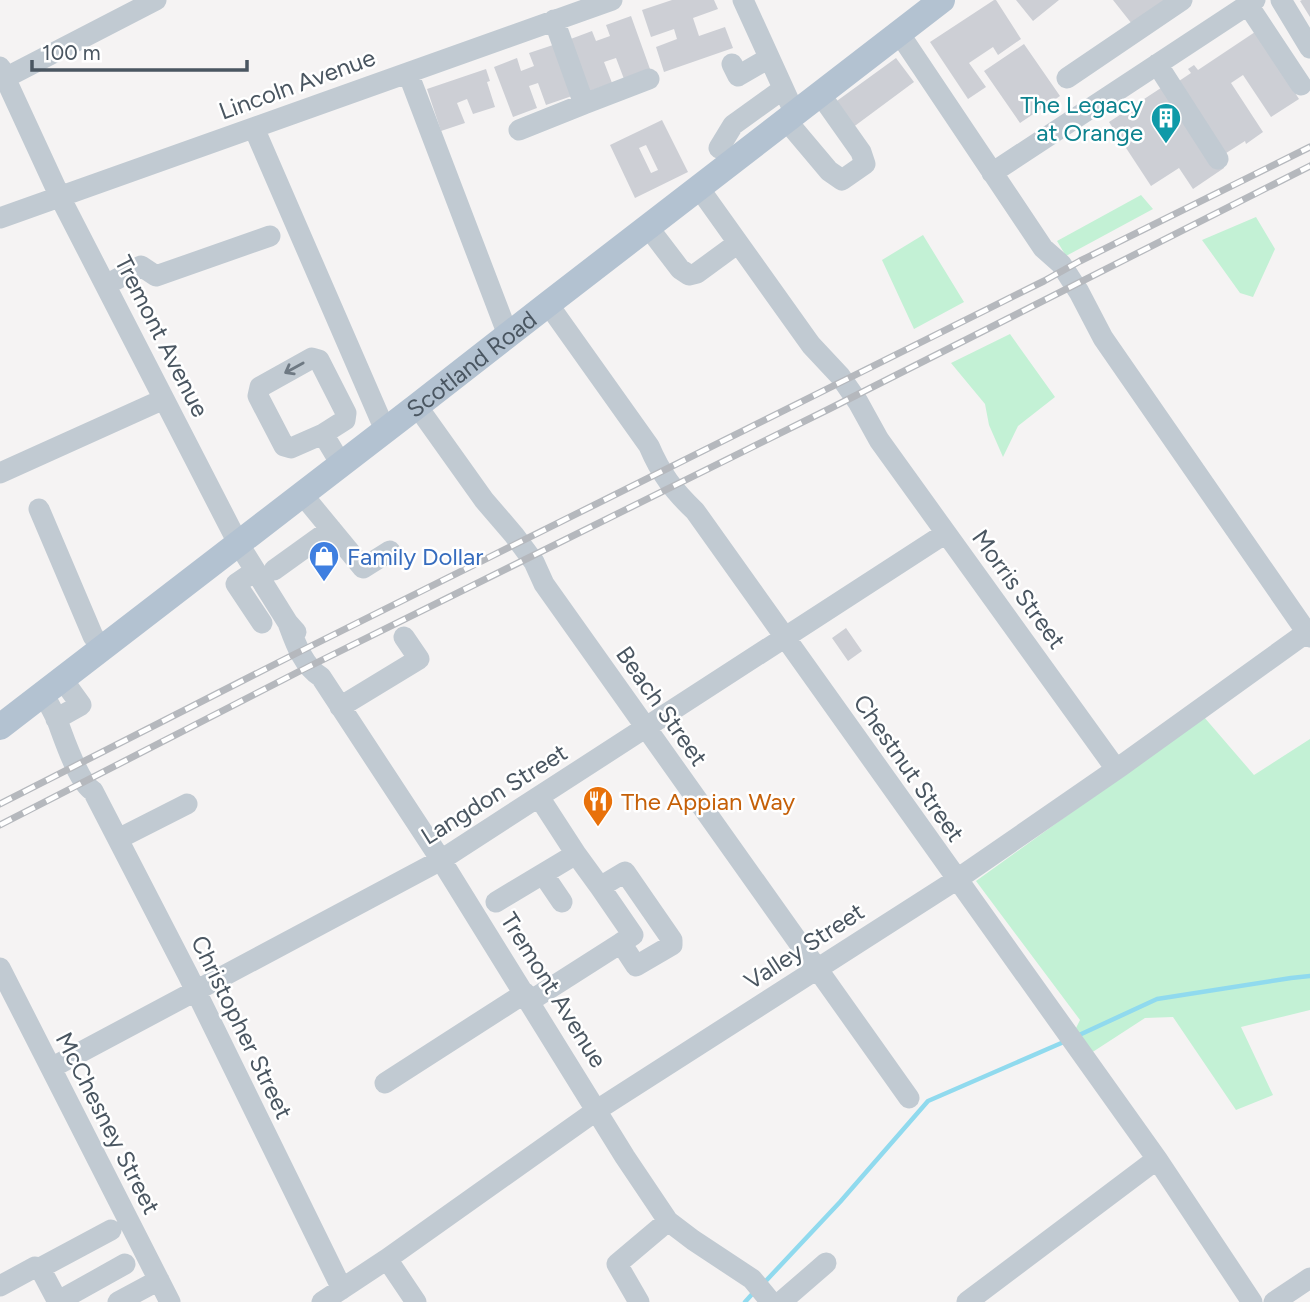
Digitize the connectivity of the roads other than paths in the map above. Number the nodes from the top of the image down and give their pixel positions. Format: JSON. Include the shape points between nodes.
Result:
{"nodes":[{"id":1,"x":156,"y":0,"type":"edge"},
{"id":2,"x":612,"y":0,"type":"edge"},
{"id":3,"x":743,"y":0,"type":"edge"},
{"id":4,"x":942,"y":0,"type":"edge"},
{"id":5,"x":1281,"y":0,"type":"edge"},
{"id":6,"x":1179,"y":1,"type":"edge"},
{"id":7,"x":1251,"y":2,"type":"edge"},
{"id":8,"x":554,"y":20,"type":"junction"},
{"id":9,"x":899,"y":33,"type":"junction"},
{"id":10,"x":1310,"y":48,"type":"edge"},
{"id":11,"x":769,"y":58,"type":"junction"},
{"id":12,"x":1157,"y":64,"type":"junction"},
{"id":13,"x":732,"y":65,"type":"dead end"},
{"id":14,"x":3,"y":73,"type":"edge"},
{"id":15,"x":408,"y":73,"type":"junction"},
{"id":16,"x":1067,"y":78,"type":"dead end"},
{"id":17,"x":649,"y":79,"type":"dead end"},
{"id":18,"x":1301,"y":85,"type":"dead end"},
{"id":19,"x":783,"y":89,"type":"junction"},
{"id":20,"x":820,"y":94,"type":"junction"},
{"id":21,"x":584,"y":104,"type":"junction"},
{"id":22,"x":772,"y":119,"type":"junction"},
{"id":23,"x":254,"y":128,"type":"junction"},
{"id":24,"x":519,"y":130,"type":"dead end"},
{"id":25,"x":1219,"y":159,"type":"dead end"},
{"id":26,"x":992,"y":173,"type":"junction"},
{"id":27,"x":699,"y":188,"type":"junction"},
{"id":28,"x":60,"y":197,"type":"junction"},
{"id":29,"x":0,"y":218,"type":"edge"},
{"id":30,"x":648,"y":227,"type":"junction"},
{"id":31,"x":270,"y":236,"type":"dead end"},
{"id":32,"x":738,"y":243,"type":"junction"},
{"id":33,"x":106,"y":285,"type":"junction"},
{"id":34,"x":548,"y":304,"type":"junction"},
{"id":35,"x":508,"y":335,"type":"junction"},
{"id":36,"x":164,"y":398,"type":"junction"},
{"id":37,"x":417,"y":406,"type":"junction"},
{"id":38,"x":386,"y":430,"type":"junction"},
{"id":39,"x":323,"y":434,"type":"junction"},
{"id":40,"x":341,"y":464,"type":"junction"},
{"id":41,"x":0,"y":473,"type":"edge"},
{"id":42,"x":302,"y":494,"type":"junction"},
{"id":43,"x":38,"y":509,"type":"dead end"},
{"id":44,"x":331,"y":529,"type":"junction"},
{"id":45,"x":946,"y":533,"type":"junction"},
{"id":46,"x":238,"y":543,"type":"junction"},
{"id":47,"x":390,"y":551,"type":"dead end"},
{"id":48,"x":265,"y":570,"type":"junction"},
{"id":49,"x":262,"y":623,"type":"dead end"},
{"id":50,"x":1309,"y":633,"type":"edge"},
{"id":51,"x":404,"y":637,"type":"dead end"},
{"id":52,"x":784,"y":638,"type":"junction"},
{"id":53,"x":103,"y":649,"type":"junction"},
{"id":54,"x":53,"y":687,"type":"junction"},
{"id":55,"x":340,"y":707,"type":"junction"},
{"id":56,"x":0,"y":727,"type":"edge"},
{"id":57,"x":645,"y":729,"type":"junction"},
{"id":58,"x":1116,"y":769,"type":"junction"},
{"id":59,"x":539,"y":797,"type":"junction"},
{"id":60,"x":187,"y":804,"type":"dead end"},
{"id":61,"x":118,"y":839,"type":"junction"},
{"id":62,"x":576,"y":854,"type":"junction"},
{"id":63,"x":442,"y":860,"type":"junction"},
{"id":64,"x":543,"y":874,"type":"junction"},
{"id":65,"x":956,"y":880,"type":"junction"},
{"id":66,"x":600,"y":887,"type":"junction"},
{"id":67,"x":496,"y":902,"type":"dead end"},
{"id":68,"x":562,"y":902,"type":"dead end"},
{"id":69,"x":621,"y":943,"type":"junction"},
{"id":70,"x":0,"y":968,"type":"edge"},
{"id":71,"x":817,"y":968,"type":"junction"},
{"id":72,"x":195,"y":990,"type":"junction"},
{"id":73,"x":527,"y":997,"type":"junction"},
{"id":74,"x":51,"y":1068,"type":"junction"},
{"id":75,"x":385,"y":1083,"type":"dead end"},
{"id":76,"x":909,"y":1098,"type":"dead end"},
{"id":77,"x":597,"y":1110,"type":"junction"},
{"id":78,"x":1157,"y":1159,"type":"junction"},
{"id":79,"x":668,"y":1221,"type":"junction"},
{"id":80,"x":111,"y":1230,"type":"dead end"},
{"id":81,"x":387,"y":1259,"type":"junction"},
{"id":82,"x":826,"y":1263,"type":"dead end"},
{"id":83,"x":125,"y":1264,"type":"dead end"},
{"id":84,"x":40,"y":1268,"type":"junction"},
{"id":85,"x":1310,"y":1278,"type":"edge"},
{"id":86,"x":159,"y":1280,"type":"junction"},
{"id":87,"x":0,"y":1286,"type":"edge"},
{"id":88,"x":342,"y":1289,"type":"junction"},
{"id":89,"x":1286,"y":1299,"type":"edge"},
{"id":90,"x":57,"y":1302,"type":"edge"},
{"id":91,"x":118,"y":1302,"type":"edge"},
{"id":92,"x":170,"y":1302,"type":"edge"},
{"id":93,"x":323,"y":1302,"type":"edge"},
{"id":94,"x":416,"y":1302,"type":"edge"},
{"id":95,"x":639,"y":1302,"type":"edge"},
{"id":96,"x":771,"y":1302,"type":"edge"},
{"id":97,"x":781,"y":1302,"type":"edge"},
{"id":98,"x":967,"y":1302,"type":"edge"},
{"id":99,"x":1252,"y":1302,"type":"edge"}],
"edges":[{"from":1,"to":14,"type":"street"},
{"from":2,"to":8,"type":"street","name":"Lincoln Avenue"},
{"from":3,"to":11,"type":"street"},
{"from":4,"to":9,"type":"main road","name":"Scotland Road"},
{"from":5,"to":10,"type":"street"},
{"from":6,"to":16,"type":"street"},
{"from":7,"to":12,"type":"street"},
{"from":7,"to":18,"type":"street"},
{"from":8,"to":15,"type":"street","name":"Lincoln Avenue"},
{"from":8,"to":21,"type":"street"},
{"from":9,"to":20,"type":"main road","name":"Scotland Road"},
{"from":9,"to":26,"type":"street"},
{"from":11,"to":13,"type":"street","via":[[738,76]]},
{"from":11,"to":19,"type":"street"},
{"from":12,"to":25,"type":"street"},
{"from":12,"to":26,"type":"street"},
{"from":14,"to":28,"type":"street","name":"Tremont Avenue"},
{"from":15,"to":23,"type":"street","name":"Lincoln Avenue"},
{"from":15,"to":35,"type":"street"},
{"from":17,"to":21,"type":"street"},
{"from":19,"to":22,"type":"street"},
{"from":19,"to":22,"type":"street"},
{"from":20,"to":22,"type":"main road","name":"Scotland Road"},
{"from":20,"to":22,"type":"street","via":[[865,164],[842,180]]},
{"from":21,"to":24,"type":"street"},
{"from":22,"to":27,"type":"main road","name":"Scotland Road","via":[[725,156]]},
{"from":23,"to":28,"type":"street","name":"Lincoln Avenue"},
{"from":23,"to":38,"type":"street"},
{"from":26,"to":50,"type":"street","via":[[1043,248],[1066,298],[1103,338]]},
{"from":27,"to":30,"type":"main road","name":"Scotland Road"},
{"from":27,"to":32,"type":"street","name":"Morris Street"},
{"from":28,"to":29,"type":"street","name":"Lincoln Avenue"},
{"from":28,"to":33,"type":"street","name":"Tremont Avenue"},
{"from":30,"to":32,"type":"street","via":[[689,275]]},
{"from":30,"to":34,"type":"main road","name":"Scotland Road"},
{"from":31,"to":33,"type":"street","via":[[156,276],[141,266]]},
{"from":32,"to":45,"type":"street","name":"Morris Street","via":[[811,345],[848,408],[879,440]]},
{"from":33,"to":36,"type":"street","name":"Tremont Avenue"},
{"from":34,"to":35,"type":"main road","name":"Scotland Road"},
{"from":34,"to":52,"type":"street","name":"Chestnut Street","via":[[649,446],[676,493],[695,510]]},
{"from":35,"to":37,"type":"main road","name":"Scotland Road"},
{"from":36,"to":41,"type":"street"},
{"from":36,"to":46,"type":"street","name":"Tremont Avenue"},
{"from":37,"to":38,"type":"main road","name":"Scotland Road"},
{"from":37,"to":57,"type":"street","name":"Beach Street","via":[[484,500],[525,568],[544,584]]},
{"from":38,"to":40,"type":"main road","name":"Scotland Road"},
{"from":39,"to":39,"type":"street","one_way":true,"via":[[345,420],[346,413],[319,360],[312,358],[260,387],[258,396],[284,446],[291,448]]},
{"from":39,"to":40,"type":"street"},
{"from":40,"to":42,"type":"main road","name":"Scotland Road"},
{"from":42,"to":44,"type":"street"},
{"from":42,"to":46,"type":"main road","name":"Scotland Road"},
{"from":43,"to":53,"type":"street","via":[[93,636]]},
{"from":44,"to":47,"type":"street","via":[[363,568]]},
{"from":44,"to":48,"type":"street"},
{"from":45,"to":52,"type":"street","name":"Langdon Street"},
{"from":45,"to":58,"type":"street","name":"Morris Street"},
{"from":46,"to":48,"type":"street","name":"Tremont Avenue"},
{"from":46,"to":53,"type":"main road","name":"Scotland Road"},
{"from":48,"to":49,"type":"street","via":[[236,584]]},
{"from":48,"to":55,"type":"street","name":"Tremont Avenue","via":[[297,648]]},
{"from":50,"to":58,"type":"street","name":"Valley Street"},
{"from":51,"to":55,"type":"street","via":[[419,659]]},
{"from":52,"to":57,"type":"street","name":"Langdon Street"},
{"from":52,"to":65,"type":"street","name":"Chestnut Street"},
{"from":53,"to":54,"type":"main road","name":"Scotland Road"},
{"from":54,"to":56,"type":"main road","name":"Scotland Road"},
{"from":54,"to":61,"type":"street","name":"Christopher Street","via":[[56,719],[82,778]]},
{"from":55,"to":63,"type":"street","name":"Tremont Avenue"},
{"from":57,"to":59,"type":"street","name":"Langdon Street"},
{"from":57,"to":71,"type":"street","name":"Beach Street"},
{"from":58,"to":65,"type":"street","name":"Valley Street"},
{"from":59,"to":62,"type":"street"},
{"from":59,"to":63,"type":"street","name":"Langdon Street"},
{"from":60,"to":61,"type":"street"},
{"from":61,"to":72,"type":"street","name":"Christopher Street"},
{"from":62,"to":64,"type":"street"},
{"from":62,"to":66,"type":"street"},
{"from":63,"to":72,"type":"street","name":"Langdon Street"},
{"from":63,"to":73,"type":"street","name":"Tremont Avenue"},
{"from":64,"to":67,"type":"street"},
{"from":64,"to":68,"type":"street"},
{"from":65,"to":71,"type":"street","name":"Valley Street"},
{"from":65,"to":78,"type":"street","name":"Chestnut Street"},
{"from":66,"to":69,"type":"street","via":[[633,935]]},
{"from":66,"to":69,"type":"street","via":[[625,872],[672,940],[672,945],[636,966]]},
{"from":69,"to":73,"type":"street"},
{"from":70,"to":74,"type":"street","name":"McChesney Street"},
{"from":71,"to":76,"type":"street","name":"Beach Street"},
{"from":71,"to":77,"type":"street","name":"Valley Street"},
{"from":72,"to":74,"type":"street","name":"Langdon Street"},
{"from":72,"to":88,"type":"street","name":"Christopher Street"},
{"from":73,"to":75,"type":"street"},
{"from":73,"to":77,"type":"street","name":"Tremont Avenue"},
{"from":74,"to":86,"type":"street","name":"McChesney Street"},
{"from":77,"to":79,"type":"street","name":"Tremont Avenue"},
{"from":77,"to":81,"type":"street","name":"Valley Street"},
{"from":78,"to":98,"type":"street"},
{"from":78,"to":99,"type":"street","name":"Chestnut Street"},
{"from":79,"to":95,"type":"street","via":[[617,1264]]},
{"from":79,"to":96,"type":"street","name":"Tremont Avenue","via":[[752,1279]]},
{"from":80,"to":84,"type":"street"},
{"from":81,"to":88,"type":"street","name":"Valley Street"},
{"from":81,"to":94,"type":"street"},
{"from":82,"to":97,"type":"street"},
{"from":83,"to":90,"type":"street"},
{"from":84,"to":87,"type":"street"},
{"from":84,"to":90,"type":"street"},
{"from":85,"to":89,"type":"street"},
{"from":86,"to":91,"type":"street"},
{"from":86,"to":92,"type":"street","name":"McChesney Street"},
{"from":88,"to":93,"type":"street","name":"Valley Street"}]}
